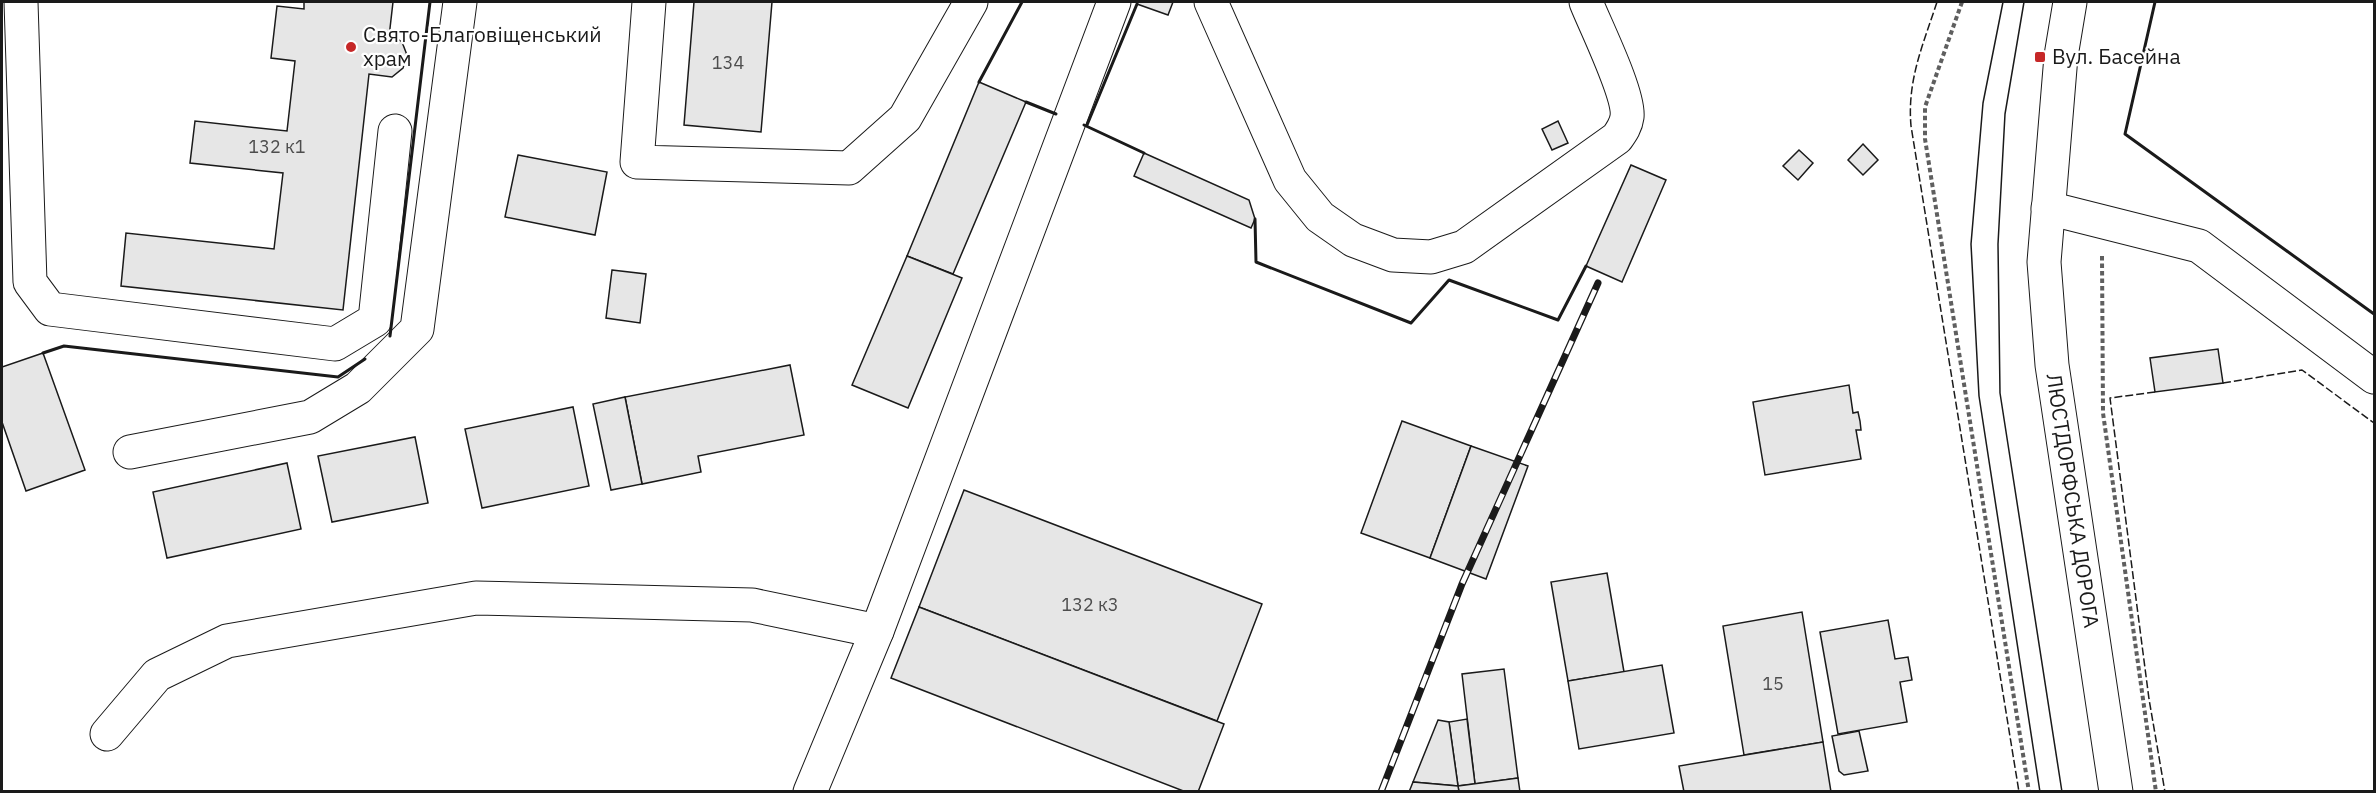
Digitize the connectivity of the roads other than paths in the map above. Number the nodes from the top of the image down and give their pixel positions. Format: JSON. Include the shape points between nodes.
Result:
{"nodes":[{"id":1,"x":21,"y":2,"type":"edge"},
{"id":2,"x":459,"y":2,"type":"edge"},
{"id":3,"x":650,"y":2,"type":"edge"},
{"id":4,"x":971,"y":2,"type":"edge"},
{"id":5,"x":1114,"y":2,"type":"edge"},
{"id":6,"x":1211,"y":2,"type":"edge"},
{"id":7,"x":1586,"y":2,"type":"edge"},
{"id":8,"x":2070,"y":2,"type":"edge"},
{"id":9,"x":394,"y":131,"type":"dead end"},
{"id":10,"x":2048,"y":208,"type":"junction"},
{"id":11,"x":2374,"y":377,"type":"edge"},
{"id":12,"x":130,"y":452,"type":"dead end"},
{"id":13,"x":877,"y":631,"type":"junction"},
{"id":14,"x":107,"y":734,"type":"dead end"},
{"id":15,"x":810,"y":792,"type":"edge"},
{"id":16,"x":2116,"y":792,"type":"edge"}],
"edges":[{"from":1,"to":9,"type":"main road","via":[[30,282],[50,309],[335,344],[375,320]]},
{"from":2,"to":12,"type":"main road","via":[[417,329],[358,388],[310,417]]},
{"from":3,"to":4,"type":"main road","via":[[637,162],[849,168],[905,118]]},
{"from":5,"to":13,"type":"main road"},
{"from":6,"to":7,"type":"main road","via":[[1290,180],[1320,217],[1353,240],[1393,255],[1431,257],[1464,247],[1617,138],[1624,128],[1625,97]]},
{"from":8,"to":10,"type":"main road","name":"ЛЮСТДОРФСЬКА ДОРОГА","via":[[2061,56]]},
{"from":10,"to":11,"type":"main road","via":[[2199,246]]},
{"from":10,"to":16,"type":"main road","name":"ЛЮСТДОРФСЬКА ДОРОГА","via":[[2044,262],[2052,365]]},
{"from":13,"to":14,"type":"main road","via":[[752,604],[476,598],[227,641],[157,675]]},
{"from":13,"to":15,"type":"main road"}]}
